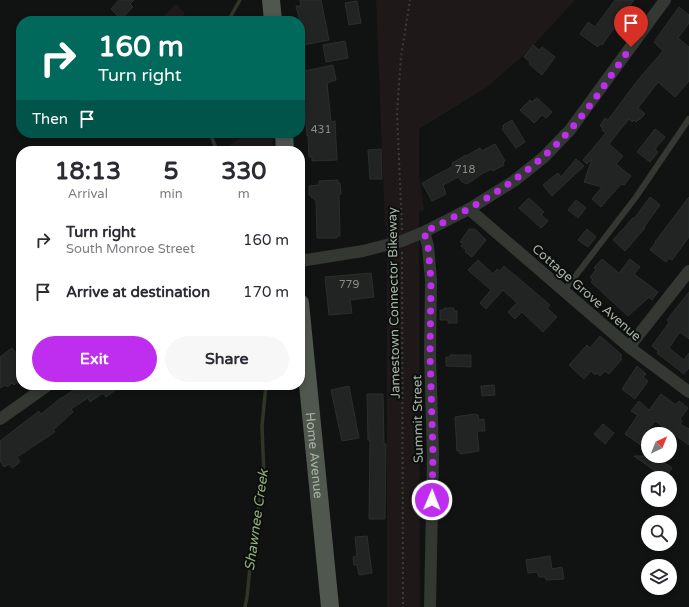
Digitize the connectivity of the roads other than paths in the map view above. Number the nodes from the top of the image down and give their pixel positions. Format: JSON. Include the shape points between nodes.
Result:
{"nodes":[{"id":1,"x":271,"y":0,"type":"edge"},
{"id":2,"x":665,"y":0,"type":"edge"},
{"id":3,"x":273,"y":16,"type":"edge"},
{"id":4,"x":689,"y":119,"type":"edge"},
{"id":5,"x":469,"y":209,"type":"junction"},
{"id":6,"x":424,"y":232,"type":"junction"},
{"id":7,"x":305,"y":260,"type":"edge"},
{"id":8,"x":689,"y":271,"type":"edge"},
{"id":9,"x":564,"y":291,"type":"junction"},
{"id":10,"x":629,"y":347,"type":"junction"},
{"id":11,"x":305,"y":354,"type":"edge"},
{"id":12,"x":41,"y":390,"type":"edge"},
{"id":13,"x":689,"y":392,"type":"edge"},
{"id":14,"x":0,"y":419,"type":"edge"},
{"id":15,"x":330,"y":607,"type":"edge"},
{"id":16,"x":430,"y":607,"type":"edge"}],
"edges":[{"from":1,"to":3,"type":"main road"},
{"from":2,"to":5,"type":"street","via":[[581,117],[559,142],[514,181]]},
{"from":4,"to":9,"type":"lane","via":[[636,197]]},
{"from":5,"to":6,"type":"street"},
{"from":5,"to":9,"type":"street","name":"Cottage Grove Avenue"},
{"from":6,"to":7,"type":"street","via":[[402,241],[363,251]]},
{"from":6,"to":16,"type":"street","name":"Summit Street","via":[[431,280],[433,454]]},
{"from":8,"to":10,"type":"street"},
{"from":9,"to":10,"type":"street","name":"Cottage Grove Avenue"},
{"from":10,"to":13,"type":"street","name":"Cottage Grove Avenue"},
{"from":11,"to":15,"type":"main road","name":"Home Avenue"},
{"from":12,"to":14,"type":"street"}]}
